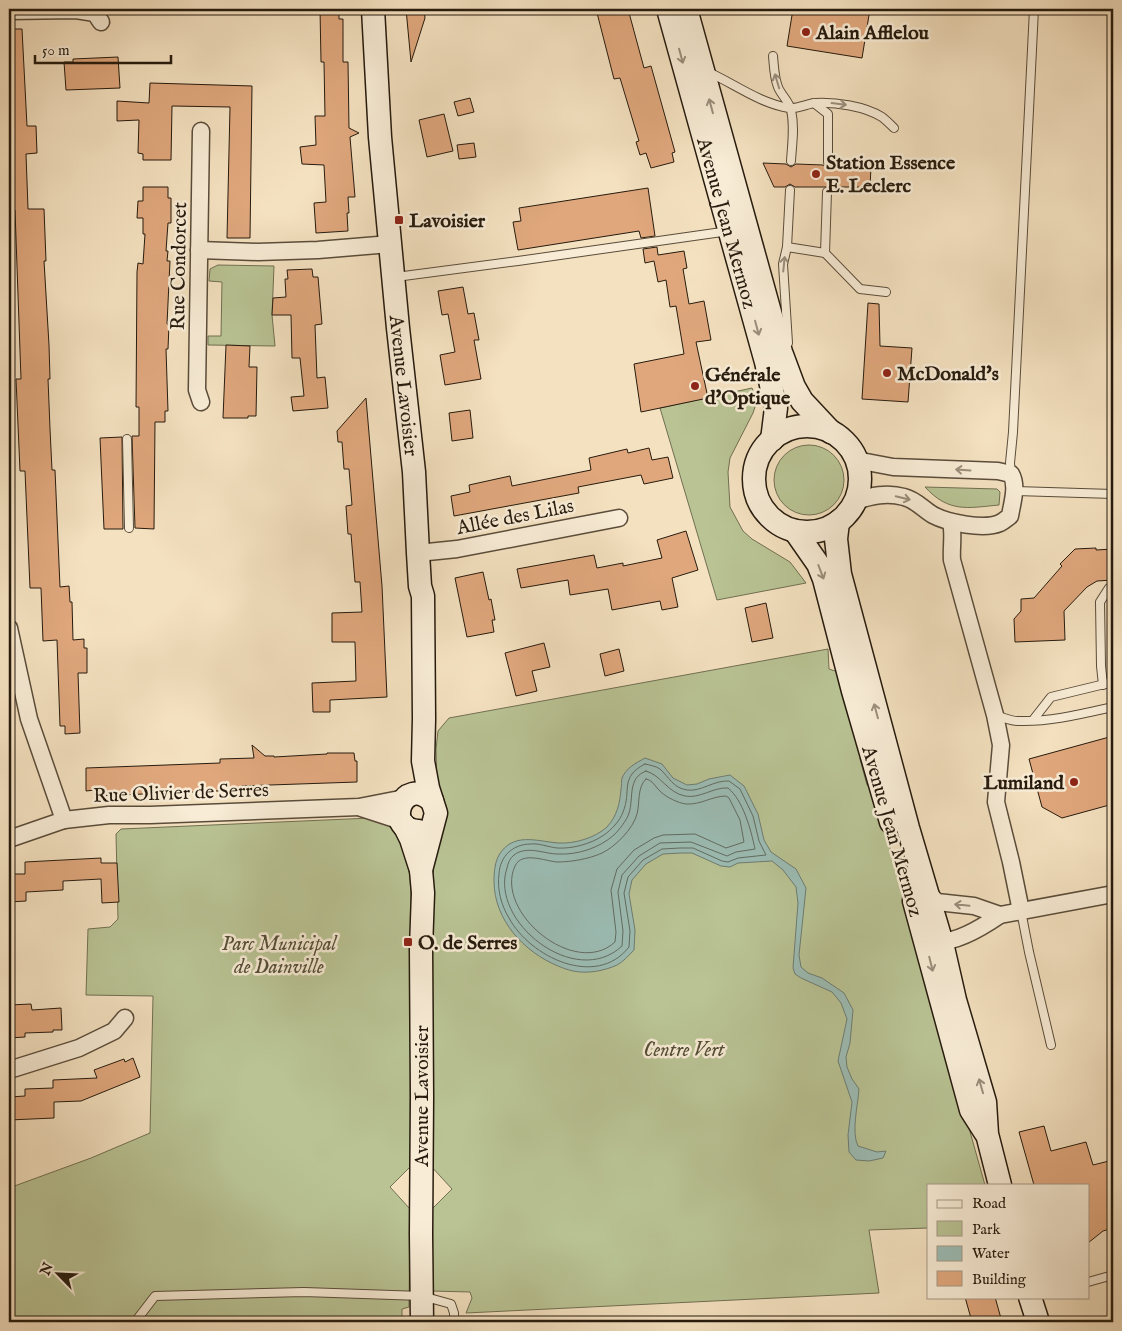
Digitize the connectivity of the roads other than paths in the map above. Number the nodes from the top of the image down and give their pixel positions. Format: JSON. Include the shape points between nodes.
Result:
{"nodes":[{"id":1,"x":373,"y":9,"type":"edge"},
{"id":2,"x":668,"y":9,"type":"edge"},
{"id":3,"x":686,"y":9,"type":"edge"},
{"id":4,"x":1034,"y":9,"type":"edge"},
{"id":5,"x":9,"y":11,"type":"edge"},
{"id":6,"x":101,"y":22,"type":"dead end"},
{"id":7,"x":773,"y":56,"type":"dead end"},
{"id":8,"x":702,"y":70,"type":"junction"},
{"id":9,"x":814,"y":103,"type":"junction"},
{"id":10,"x":790,"y":108,"type":"junction"},
{"id":11,"x":894,"y":128,"type":"dead end"},
{"id":12,"x":202,"y":131,"type":"dead end"},
{"id":13,"x":791,"y":161,"type":"dead end"},
{"id":14,"x":828,"y":162,"type":"dead end"},
{"id":15,"x":790,"y":190,"type":"dead end"},
{"id":16,"x":827,"y":192,"type":"dead end"},
{"id":17,"x":730,"y":230,"type":"junction"},
{"id":18,"x":390,"y":244,"type":"junction"},
{"id":19,"x":787,"y":247,"type":"junction"},
{"id":20,"x":199,"y":250,"type":"junction"},
{"id":21,"x":825,"y":253,"type":"junction"},
{"id":22,"x":394,"y":277,"type":"junction"},
{"id":23,"x":886,"y":292,"type":"dead end"},
{"id":24,"x":786,"y":364,"type":"junction"},
{"id":25,"x":201,"y":402,"type":"dead end"},
{"id":26,"x":831,"y":432,"type":"junction"},
{"id":27,"x":127,"y":440,"type":"dead end"},
{"id":28,"x":772,"y":440,"type":"junction"},
{"id":29,"x":856,"y":460,"type":"junction"},
{"id":30,"x":1011,"y":474,"type":"junction"},
{"id":31,"x":1014,"y":491,"type":"junction"},
{"id":32,"x":1113,"y":494,"type":"edge"},
{"id":33,"x":855,"y":501,"type":"junction"},
{"id":34,"x":619,"y":518,"type":"dead end"},
{"id":35,"x":838,"y":522,"type":"junction"},
{"id":36,"x":951,"y":522,"type":"junction"},
{"id":37,"x":129,"y":528,"type":"dead end"},
{"id":38,"x":795,"y":531,"type":"junction"},
{"id":39,"x":418,"y":553,"type":"junction"},
{"id":40,"x":1113,"y":588,"type":"edge"},
{"id":41,"x":9,"y":628,"type":"edge"},
{"id":42,"x":1113,"y":682,"type":"edge"},
{"id":43,"x":1103,"y":684,"type":"junction"},
{"id":44,"x":1113,"y":707,"type":"edge"},
{"id":45,"x":995,"y":715,"type":"junction"},
{"id":46,"x":1033,"y":720,"type":"junction"},
{"id":47,"x":423,"y":761,"type":"junction"},
{"id":48,"x":406,"y":797,"type":"junction"},
{"id":49,"x":359,"y":807,"type":"junction"},
{"id":50,"x":432,"y":811,"type":"junction"},
{"id":51,"x":64,"y":820,"type":"junction"},
{"id":52,"x":402,"y":823,"type":"junction"},
{"id":53,"x":9,"y":839,"type":"edge"},
{"id":54,"x":421,"y":870,"type":"junction"},
{"id":55,"x":906,"y":875,"type":"junction"},
{"id":56,"x":926,"y":892,"type":"junction"},
{"id":57,"x":1113,"y":894,"type":"edge"},
{"id":58,"x":1021,"y":911,"type":"junction"},
{"id":59,"x":1000,"y":915,"type":"junction"},
{"id":60,"x":942,"y":943,"type":"junction"},
{"id":61,"x":126,"y":1018,"type":"dead end"},
{"id":62,"x":1051,"y":1045,"type":"dead end"},
{"id":63,"x":9,"y":1070,"type":"edge"},
{"id":64,"x":987,"y":1134,"type":"junction"},
{"id":65,"x":1000,"y":1184,"type":"edge"},
{"id":66,"x":1113,"y":1275,"type":"edge"},
{"id":67,"x":1090,"y":1281,"type":"edge"},
{"id":68,"x":422,"y":1296,"type":"junction"},
{"id":69,"x":1030,"y":1298,"type":"edge"},
{"id":70,"x":135,"y":1322,"type":"edge"},
{"id":71,"x":422,"y":1322,"type":"edge"},
{"id":72,"x":454,"y":1322,"type":"edge"},
{"id":73,"x":1038,"y":1322,"type":"edge"}],
"edges":[{"from":1,"to":18,"type":"main road","name":"Avenue Lavoisier"},
{"from":2,"to":17,"type":"main road","name":"Avenue Jean Mermoz","one_way":true},
{"from":3,"to":8,"type":"main road","name":"Avenue Jean Mermoz"},
{"from":4,"to":30,"type":"lane"},
{"from":5,"to":6,"type":"street","via":[[76,10],[95,13]]},
{"from":10,"to":7,"type":"lane","one_way":true,"via":[[778,88]]},
{"from":8,"to":10,"type":"lane","via":[[749,95]]},
{"from":24,"to":8,"type":"main road","name":"Avenue Jean Mermoz","one_way":true},
{"from":9,"to":10,"type":"lane"},
{"from":9,"to":11,"type":"lane","one_way":true,"via":[[862,109],[882,117]]},
{"from":9,"to":14,"type":"lane","via":[[828,114]]},
{"from":10,"to":13,"type":"lane","via":[[794,126]]},
{"from":12,"to":20,"type":"street","name":"Rue Condorcet"},
{"from":15,"to":19,"type":"lane"},
{"from":16,"to":21,"type":"lane"},
{"from":17,"to":22,"type":"lane"},
{"from":17,"to":28,"type":"main road","name":"Avenue Jean Mermoz","one_way":true,"via":[[776,408]]},
{"from":18,"to":20,"type":"street","via":[[258,252]]},
{"from":18,"to":22,"type":"main road","name":"Avenue Lavoisier"},
{"from":19,"to":21,"type":"lane"},
{"from":24,"to":19,"type":"lane","one_way":true,"via":[[788,345],[783,264]]},
{"from":20,"to":25,"type":"street","name":"Rue Condorcet","via":[[197,390]]},
{"from":21,"to":23,"type":"lane","via":[[860,289]]},
{"from":22,"to":39,"type":"main road","name":"Avenue Lavoisier","via":[[414,472]]},
{"from":24,"to":26,"type":"main road","name":"Avenue Jean Mermoz","via":[[802,401]]},
{"from":26,"to":28,"type":"main road","via":[[810,426],[800,427]]},
{"from":26,"to":29,"type":"main road","via":[[846,444]]},
{"from":27,"to":37,"type":"lane"},
{"from":28,"to":38,"type":"main road","via":[[758,459],[756,493],[770,517]]},
{"from":30,"to":29,"type":"street","one_way":true,"via":[[893,467]]},
{"from":29,"to":33,"type":"main road","via":[[860,473]]},
{"from":30,"to":31,"type":"street"},
{"from":31,"to":32,"type":"lane"},
{"from":31,"to":36,"type":"street","via":[[1010,516],[1001,522],[991,525]]},
{"from":33,"to":35,"type":"main road"},
{"from":33,"to":36,"type":"street","one_way":true,"via":[[877,494],[903,496]]},
{"from":34,"to":39,"type":"street","name":"Allée des Lilas","via":[[457,549]]},
{"from":35,"to":38,"type":"main road","via":[[818,531]]},
{"from":56,"to":35,"type":"main road","name":"Avenue Jean Mermoz","one_way":true,"via":[[840,574],[836,539]]},
{"from":36,"to":45,"type":"street","via":[[952,560]]},
{"from":38,"to":55,"type":"main road","name":"Avenue Jean Mermoz","one_way":true,"via":[[818,564],[824,580]]},
{"from":39,"to":47,"type":"main road","name":"Avenue Lavoisier","via":[[423,596]]},
{"from":40,"to":43,"type":"lane","via":[[1108,588],[1100,602]]},
{"from":41,"to":51,"type":"street","via":[[29,720]]},
{"from":42,"to":43,"type":"lane"},
{"from":43,"to":46,"type":"lane","via":[[1052,698]]},
{"from":44,"to":46,"type":"lane","via":[[1066,718]]},
{"from":45,"to":46,"type":"lane","via":[[1016,721]]},
{"from":45,"to":58,"type":"street","via":[[1001,745],[996,802]]},
{"from":47,"to":48,"type":"main road","name":"Avenue Lavoisier"},
{"from":47,"to":50,"type":"main road","name":"Avenue Lavoisier"},
{"from":48,"to":49,"type":"street","name":"Rue Olivier de Serres"},
{"from":48,"to":50,"type":"main road","via":[[423,794]]},
{"from":48,"to":52,"type":"main road","via":[[399,808]]},
{"from":49,"to":51,"type":"street","name":"Rue Olivier de Serres","via":[[109,815]]},
{"from":49,"to":52,"type":"street","name":"Rue Olivier de Serres"},
{"from":50,"to":52,"type":"main road","via":[[424,829],[419,831],[408,829]]},
{"from":50,"to":54,"type":"main road","name":"Avenue Lavoisier"},
{"from":51,"to":53,"type":"street","name":"Rue Olivier de Serres"},
{"from":52,"to":54,"type":"main road","name":"Avenue Lavoisier"},
{"from":54,"to":68,"type":"main road","name":"Avenue Lavoisier"},
{"from":55,"to":60,"type":"street","via":[[918,888],[934,941]]},
{"from":55,"to":64,"type":"main road","name":"Avenue Jean Mermoz","one_way":true,"via":[[970,1110]]},
{"from":59,"to":56,"type":"street","one_way":true,"via":[[974,906],[938,902]]},
{"from":56,"to":60,"type":"main road","name":"Avenue Jean Mermoz"},
{"from":57,"to":58,"type":"street"},
{"from":58,"to":59,"type":"street"},
{"from":58,"to":62,"type":"lane"},
{"from":59,"to":60,"type":"street","via":[[963,936]]},
{"from":64,"to":60,"type":"main road","name":"Avenue Jean Mermoz","one_way":true,"via":[[985,1102]]},
{"from":61,"to":63,"type":"street","via":[[114,1031],[79,1048]]},
{"from":64,"to":65,"type":"main road","name":"Avenue Jean Mermoz"},
{"from":66,"to":67,"type":"lane"},
{"from":68,"to":70,"type":"lane","via":[[334,1292],[155,1296]]},
{"from":68,"to":71,"type":"main road","name":"Avenue Lavoisier"},
{"from":68,"to":72,"type":"lane","via":[[451,1304]]},
{"from":69,"to":73,"type":"main road"}]}
